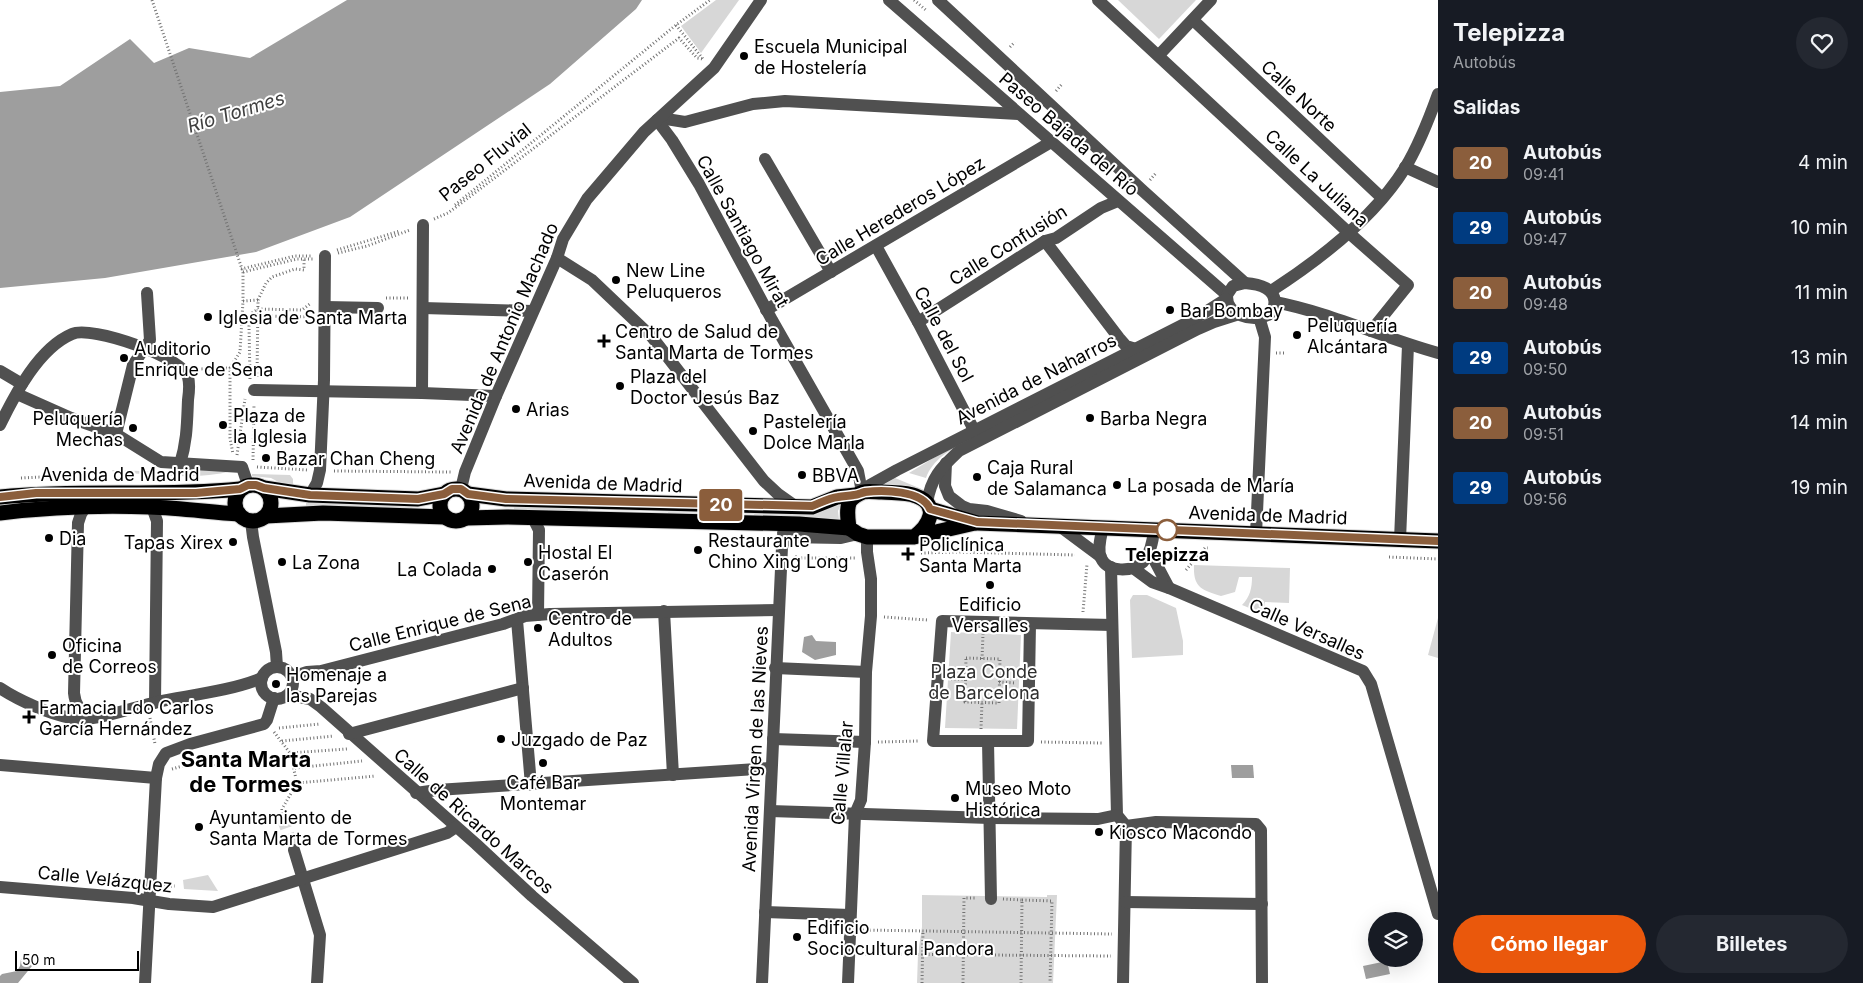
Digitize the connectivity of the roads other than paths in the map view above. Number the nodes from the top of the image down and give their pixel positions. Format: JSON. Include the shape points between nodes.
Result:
{"nodes":[{"id":1,"x":761,"y":0,"type":"edge"},
{"id":2,"x":889,"y":0,"type":"edge"},
{"id":3,"x":938,"y":0,"type":"edge"},
{"id":4,"x":1098,"y":0,"type":"edge"},
{"id":5,"x":1211,"y":0,"type":"edge"},
{"id":6,"x":1193,"y":20,"type":"junction"},
{"id":7,"x":1159,"y":55,"type":"junction"},
{"id":8,"x":1438,"y":94,"type":"edge"},
{"id":9,"x":1019,"y":114,"type":"junction"},
{"id":10,"x":658,"y":119,"type":"junction"},
{"id":11,"x":1051,"y":142,"type":"junction"},
{"id":12,"x":765,"y":158,"type":"dead end"},
{"id":13,"x":1405,"y":167,"type":"junction"},
{"id":14,"x":1438,"y":182,"type":"edge"},
{"id":15,"x":1382,"y":198,"type":"junction"},
{"id":16,"x":1118,"y":201,"type":"junction"},
{"id":17,"x":423,"y":225,"type":"road end"},
{"id":18,"x":1349,"y":233,"type":"junction"},
{"id":19,"x":1045,"y":241,"type":"junction"},
{"id":20,"x":876,"y":246,"type":"junction"},
{"id":21,"x":325,"y":256,"type":"road end"},
{"id":22,"x":557,"y":258,"type":"junction"},
{"id":23,"x":831,"y":272,"type":"junction"},
{"id":24,"x":1245,"y":283,"type":"junction"},
{"id":25,"x":147,"y":293,"type":"dead end"},
{"id":26,"x":1226,"y":297,"type":"junction"},
{"id":27,"x":1273,"y":297,"type":"junction"},
{"id":28,"x":378,"y":308,"type":"dead end"},
{"id":29,"x":423,"y":308,"type":"junction"},
{"id":30,"x":766,"y":310,"type":"junction"},
{"id":31,"x":532,"y":311,"type":"junction"},
{"id":32,"x":325,"y":312,"type":"junction"},
{"id":33,"x":1236,"y":315,"type":"junction"},
{"id":34,"x":1259,"y":317,"type":"junction"},
{"id":35,"x":918,"y":322,"type":"junction"},
{"id":36,"x":1371,"y":331,"type":"junction"},
{"id":37,"x":1408,"y":345,"type":"junction"},
{"id":38,"x":144,"y":347,"type":"junction"},
{"id":39,"x":1136,"y":348,"type":"junction"},
{"id":40,"x":1438,"y":353,"type":"edge"},
{"id":41,"x":0,"y":371,"type":"edge"},
{"id":42,"x":19,"y":389,"type":"junction"},
{"id":43,"x":252,"y":389,"type":"road end"},
{"id":44,"x":323,"y":391,"type":"junction"},
{"id":45,"x":422,"y":393,"type":"junction"},
{"id":46,"x":496,"y":396,"type":"junction"},
{"id":47,"x":0,"y":425,"type":"edge"},
{"id":48,"x":116,"y":434,"type":"junction"},
{"id":49,"x":975,"y":436,"type":"junction"},
{"id":50,"x":946,"y":463,"type":"junction"},
{"id":51,"x":180,"y":464,"type":"junction"},
{"id":52,"x":244,"y":487,"type":"junction"},
{"id":53,"x":264,"y":488,"type":"junction"},
{"id":54,"x":464,"y":492,"type":"junction"},
{"id":55,"x":861,"y":493,"type":"junction"},
{"id":56,"x":444,"y":494,"type":"junction"},
{"id":57,"x":310,"y":495,"type":"junction"},
{"id":58,"x":0,"y":497,"type":"edge"},
{"id":59,"x":86,"y":506,"type":"junction"},
{"id":60,"x":795,"y":506,"type":"junction"},
{"id":61,"x":928,"y":506,"type":"junction"},
{"id":62,"x":152,"y":507,"type":"junction"},
{"id":63,"x":0,"y":513,"type":"edge"},
{"id":64,"x":266,"y":516,"type":"junction"},
{"id":65,"x":445,"y":517,"type":"junction"},
{"id":66,"x":245,"y":518,"type":"junction"},
{"id":67,"x":467,"y":518,"type":"junction"},
{"id":68,"x":533,"y":518,"type":"junction"},
{"id":69,"x":977,"y":522,"type":"junction"},
{"id":70,"x":774,"y":524,"type":"junction"},
{"id":71,"x":800,"y":524,"type":"junction"},
{"id":72,"x":1030,"y":524,"type":"junction"},
{"id":73,"x":1058,"y":525,"type":"junction"},
{"id":74,"x":1103,"y":527,"type":"junction"},
{"id":75,"x":1154,"y":529,"type":"junction"},
{"id":76,"x":858,"y":533,"type":"junction"},
{"id":77,"x":1256,"y":534,"type":"junction"},
{"id":78,"x":914,"y":537,"type":"junction"},
{"id":79,"x":1400,"y":540,"type":"junction"},
{"id":80,"x":1438,"y":541,"type":"edge"},
{"id":81,"x":784,"y":542,"type":"junction"},
{"id":82,"x":1150,"y":552,"type":"junction"},
{"id":83,"x":1094,"y":559,"type":"junction"},
{"id":84,"x":1111,"y":567,"type":"junction"},
{"id":85,"x":1133,"y":568,"type":"junction"},
{"id":86,"x":1169,"y":588,"type":"junction"},
{"id":87,"x":779,"y":610,"type":"junction"},
{"id":88,"x":664,"y":611,"type":"junction"},
{"id":89,"x":538,"y":615,"type":"junction"},
{"id":90,"x":517,"y":620,"type":"junction"},
{"id":91,"x":1030,"y":624,"type":"junction"},
{"id":92,"x":1112,"y":625,"type":"junction"},
{"id":93,"x":277,"y":667,"type":"junction"},
{"id":94,"x":776,"y":668,"type":"junction"},
{"id":95,"x":866,"y":672,"type":"junction"},
{"id":96,"x":292,"y":677,"type":"junction"},
{"id":97,"x":262,"y":678,"type":"junction"},
{"id":98,"x":0,"y":688,"type":"edge"},
{"id":99,"x":523,"y":688,"type":"junction"},
{"id":100,"x":288,"y":695,"type":"junction"},
{"id":101,"x":274,"y":698,"type":"junction"},
{"id":102,"x":155,"y":703,"type":"junction"},
{"id":103,"x":89,"y":719,"type":"junction"},
{"id":104,"x":343,"y":735,"type":"junction"},
{"id":105,"x":772,"y":739,"type":"junction"},
{"id":106,"x":985,"y":741,"type":"junction"},
{"id":107,"x":864,"y":742,"type":"junction"},
{"id":108,"x":0,"y":765,"type":"edge"},
{"id":109,"x":771,"y":768,"type":"junction"},
{"id":110,"x":673,"y":775,"type":"junction"},
{"id":111,"x":156,"y":778,"type":"junction"},
{"id":112,"x":531,"y":785,"type":"junction"},
{"id":113,"x":416,"y":793,"type":"junction"},
{"id":114,"x":770,"y":812,"type":"junction"},
{"id":115,"x":855,"y":814,"type":"junction"},
{"id":116,"x":1118,"y":815,"type":"junction"},
{"id":117,"x":990,"y":818,"type":"junction"},
{"id":118,"x":1126,"y":826,"type":"junction"},
{"id":119,"x":456,"y":827,"type":"junction"},
{"id":120,"x":294,"y":850,"type":"tunnel mouth"},
{"id":121,"x":304,"y":878,"type":"junction"},
{"id":122,"x":0,"y":886,"type":"edge"},
{"id":123,"x":991,"y":899,"type":"road end"},
{"id":124,"x":150,"y":900,"type":"junction"},
{"id":125,"x":1125,"y":902,"type":"junction"},
{"id":126,"x":1262,"y":904,"type":"junction"},
{"id":127,"x":765,"y":912,"type":"junction"},
{"id":128,"x":1438,"y":914,"type":"edge"},
{"id":129,"x":850,"y":915,"type":"junction"},
{"id":130,"x":145,"y":983,"type":"edge"},
{"id":131,"x":317,"y":983,"type":"edge"},
{"id":132,"x":633,"y":983,"type":"edge"},
{"id":133,"x":762,"y":983,"type":"edge"},
{"id":134,"x":848,"y":983,"type":"edge"},
{"id":135,"x":1123,"y":983,"type":"edge"},
{"id":136,"x":1262,"y":983,"type":"edge"}],
"edges":[{"from":1,"to":10,"type":"street","name":"Avenida de Antonio Machado","via":[[714,68]]},
{"from":2,"to":9,"type":"street","name":"Paseo Bajada del Río"},
{"from":3,"to":24,"type":"street","name":"Paseo Bajada del Río"},
{"from":4,"to":7,"type":"street","name":"Calle La Juliana"},
{"from":5,"to":6,"type":"street"},
{"from":6,"to":7,"type":"street"},
{"from":6,"to":15,"type":"street","name":"Calle Norte"},
{"from":7,"to":18,"type":"street","name":"Calle La Juliana"},
{"from":8,"to":13,"type":"street","via":[[1427,125]]},
{"from":9,"to":10,"type":"street","via":[[785,101],[753,104],[685,122]]},
{"from":9,"to":11,"type":"street","name":"Paseo Bajada del Río"},
{"from":10,"to":22,"type":"street","name":"Avenida de Antonio Machado","via":[[588,198],[563,239]]},
{"from":10,"to":30,"type":"street","name":"Calle Santiago Mirat","via":[[699,184]]},
{"from":11,"to":16,"type":"street","name":"Paseo Bajada del Río"},
{"from":11,"to":20,"type":"street","name":"Calle Herederos López"},
{"from":12,"to":23,"type":"street"},
{"from":13,"to":14,"type":"street"},
{"from":13,"to":15,"type":"street"},
{"from":15,"to":18,"type":"street"},
{"from":16,"to":19,"type":"street","name":"Calle Confusión","via":[[1100,208],[1056,238]]},
{"from":16,"to":26,"type":"street","name":"Paseo Bajada del Río"},
{"from":17,"to":29,"type":"street"},
{"from":18,"to":27,"type":"street","via":[[1288,280]]},
{"from":18,"to":36,"type":"street","name":"Calle La Juliana","via":[[1408,285]]},
{"from":19,"to":35,"type":"street","name":"Calle Confusión"},
{"from":19,"to":39,"type":"street","via":[[1118,338],[1126,346]]},
{"from":20,"to":23,"type":"street","name":"Calle Herederos López"},
{"from":20,"to":35,"type":"street","name":"Calle del Sol"},
{"from":21,"to":32,"type":"street"},
{"from":22,"to":31,"type":"street","name":"Avenida de Antonio Machado"},
{"from":22,"to":60,"type":"street","via":[[592,280],[637,321],[764,481]]},
{"from":23,"to":30,"type":"street","name":"Calle Herederos López"},
{"from":24,"to":26,"type":"street","via":[[1233,286]]},
{"from":24,"to":27,"type":"street","via":[[1260,285]]},
{"from":25,"to":38,"type":"street","via":[[150,340]]},
{"from":26,"to":33,"type":"street"},
{"from":26,"to":39,"type":"street","name":"Avenida de Naharros","via":[[1208,312]]},
{"from":27,"to":34,"type":"street","via":[[1274,309],[1269,315]]},
{"from":27,"to":36,"type":"street"},
{"from":28,"to":32,"type":"street"},
{"from":29,"to":31,"type":"street"},
{"from":29,"to":45,"type":"street"},
{"from":30,"to":55,"type":"street","name":"Calle Santiago Mirat","via":[[858,471]]},
{"from":31,"to":46,"type":"street","name":"Avenida de Antonio Machado"},
{"from":32,"to":44,"type":"street"},
{"from":33,"to":34,"type":"street"},
{"from":33,"to":49,"type":"street","name":"Avenida de Naharros","via":[[1214,322]]},
{"from":34,"to":77,"type":"street","via":[[1265,337]]},
{"from":35,"to":49,"type":"street","name":"Calle del Sol"},
{"from":36,"to":37,"type":"street"},
{"from":37,"to":40,"type":"street"},
{"from":37,"to":79,"type":"street"},
{"from":38,"to":42,"type":"street","via":[[87,332],[72,333],[43,354]]},
{"from":38,"to":48,"type":"street","via":[[133,364]]},
{"from":38,"to":51,"type":"street","via":[[185,369],[188,378],[187,440]]},
{"from":39,"to":49,"type":"street","name":"Avenida de Naharros"},
{"from":41,"to":42,"type":"street"},
{"from":42,"to":47,"type":"street"},
{"from":42,"to":48,"type":"street","via":[[71,418]]},
{"from":43,"to":44,"type":"street"},
{"from":44,"to":45,"type":"street"},
{"from":44,"to":57,"type":"street","via":[[320,470]]},
{"from":45,"to":46,"type":"street"},
{"from":46,"to":54,"type":"street","name":"Avenida de Antonio Machado","via":[[465,472]]},
{"from":48,"to":51,"type":"street","via":[[161,462]]},
{"from":49,"to":50,"type":"street","name":"Avenida de Naharros"},
{"from":49,"to":55,"type":"street","name":"Avenida de Naharros","via":[[887,476]]},
{"from":50,"to":61,"type":"street","name":"Avenida de Naharros","via":[[929,487]]},
{"from":50,"to":72,"type":"street","via":[[945,486],[949,496],[962,506]]},
{"from":51,"to":52,"type":"street","via":[[239,466]]},
{"from":52,"to":53,"type":"highway","via":[[256,485]]},
{"from":52,"to":58,"type":"highway","name":"Avenida de Madrid","via":[[196,493],[36,493]]},
{"from":52,"to":66,"type":"highway","via":[[235,497],[235,506]]},
{"from":53,"to":57,"type":"highway"},
{"from":53,"to":64,"type":"highway","via":[[271,506]]},
{"from":54,"to":56,"type":"highway","via":[[452,489]]},
{"from":54,"to":60,"type":"highway","name":"Avenida de Madrid","via":[[506,499]]},
{"from":54,"to":67,"type":"highway","via":[[472,502]]},
{"from":55,"to":60,"type":"highway","name":"Avenida de Madrid","via":[[812,506]]},
{"from":55,"to":61,"type":"highway","name":"Avenida de Madrid","via":[[915,495]]},
{"from":55,"to":76,"type":"highway","via":[[849,502],[848,510]]},
{"from":56,"to":57,"type":"highway","via":[[418,499]]},
{"from":56,"to":65,"type":"highway","via":[[440,510]]},
{"from":59,"to":62,"type":"highway","name":"Avenida de Madrid"},
{"from":59,"to":63,"type":"highway","name":"Avenida de Madrid"},
{"from":59,"to":103,"type":"street","via":[[78,523],[74,694],[78,708]]},
{"from":61,"to":69,"type":"highway","name":"Avenida de Madrid"},
{"from":61,"to":78,"type":"highway","via":[[929,523]]},
{"from":62,"to":66,"type":"highway","name":"Avenida de Madrid"},
{"from":62,"to":102,"type":"street","via":[[158,521]]},
{"from":64,"to":65,"type":"highway","via":[[323,513]]},
{"from":64,"to":66,"type":"highway","via":[[259,520]]},
{"from":65,"to":67,"type":"highway","via":[[456,521]]},
{"from":66,"to":93,"type":"street","via":[[253,537]]},
{"from":67,"to":68,"type":"highway","name":"Avenida de Madrid"},
{"from":68,"to":70,"type":"highway","name":"Avenida de Madrid"},
{"from":68,"to":89,"type":"street","via":[[539,530]]},
{"from":69,"to":72,"type":"highway","name":"Avenida de Madrid"},
{"from":69,"to":78,"type":"highway","name":"Avenida de Madrid"},
{"from":70,"to":71,"type":"highway","name":"Avenida de Madrid"},
{"from":70,"to":81,"type":"street"},
{"from":71,"to":76,"type":"highway","name":"Avenida de Madrid"},
{"from":71,"to":81,"type":"street"},
{"from":72,"to":73,"type":"highway","name":"Avenida de Madrid"},
{"from":73,"to":74,"type":"highway","name":"Avenida de Madrid"},
{"from":73,"to":83,"type":"street"},
{"from":74,"to":75,"type":"highway","name":"Avenida de Madrid"},
{"from":74,"to":83,"type":"street"},
{"from":75,"to":77,"type":"highway","name":"Avenida de Madrid"},
{"from":75,"to":82,"type":"street"},
{"from":76,"to":78,"type":"highway","name":"Avenida de Madrid"},
{"from":76,"to":81,"type":"street","via":[[841,538]]},
{"from":76,"to":95,"type":"street","name":"Calle Villalar","via":[[867,552],[871,579]]},
{"from":77,"to":79,"type":"highway","name":"Avenida de Madrid"},
{"from":79,"to":80,"type":"highway","name":"Avenida de Madrid"},
{"from":81,"to":87,"type":"street","name":"Avenida Virgen de las Nieves"},
{"from":82,"to":85,"type":"street"},
{"from":82,"to":86,"type":"street"},
{"from":83,"to":84,"type":"street"},
{"from":84,"to":85,"type":"street"},
{"from":84,"to":92,"type":"street"},
{"from":85,"to":86,"type":"street","name":"Calle Versalles","via":[[1152,582]]},
{"from":86,"to":128,"type":"street","name":"Calle Versalles","via":[[1363,671],[1371,684]]},
{"from":87,"to":88,"type":"street","name":"Calle Enrique de Sena"},
{"from":87,"to":94,"type":"street","name":"Avenida Virgen de las Nieves"},
{"from":88,"to":89,"type":"street","name":"Calle Enrique de Sena"},
{"from":88,"to":110,"type":"street"},
{"from":89,"to":90,"type":"street","name":"Calle Enrique de Sena"},
{"from":90,"to":96,"type":"street","name":"Calle Enrique de Sena"},
{"from":90,"to":99,"type":"street"},
{"from":91,"to":92,"type":"street"},
{"from":91,"to":106,"type":"street","via":[[1028,742]]},
{"from":91,"to":106,"type":"street","via":[[942,621],[933,741]]},
{"from":92,"to":116,"type":"street"},
{"from":93,"to":96,"type":"street"},
{"from":93,"to":97,"type":"street","via":[[268,670]]},
{"from":94,"to":95,"type":"street"},
{"from":94,"to":105,"type":"street","name":"Avenida Virgen de las Nieves"},
{"from":95,"to":107,"type":"street","name":"Calle Villalar"},
{"from":96,"to":100,"type":"street"},
{"from":97,"to":101,"type":"street","via":[[264,691]]},
{"from":97,"to":102,"type":"street"},
{"from":98,"to":103,"type":"street","via":[[22,701],[71,718]]},
{"from":99,"to":104,"type":"street"},
{"from":99,"to":112,"type":"street"},
{"from":100,"to":101,"type":"street"},
{"from":100,"to":104,"type":"street","name":"Calle de Ricardo Marcos","via":[[310,699]]},
{"from":101,"to":111,"type":"street","via":[[264,724],[166,753]]},
{"from":102,"to":103,"type":"street"},
{"from":104,"to":113,"type":"street","name":"Calle de Ricardo Marcos"},
{"from":105,"to":107,"type":"street"},
{"from":105,"to":109,"type":"street","name":"Avenida Virgen de las Nieves"},
{"from":106,"to":117,"type":"street"},
{"from":107,"to":115,"type":"street","name":"Calle Villalar","via":[[861,800]]},
{"from":108,"to":111,"type":"street"},
{"from":109,"to":110,"type":"street"},
{"from":109,"to":114,"type":"street","name":"Avenida Virgen de las Nieves"},
{"from":110,"to":112,"type":"street"},
{"from":111,"to":124,"type":"street"},
{"from":112,"to":113,"type":"street"},
{"from":113,"to":119,"type":"street","name":"Calle de Ricardo Marcos"},
{"from":114,"to":115,"type":"street"},
{"from":114,"to":127,"type":"street","name":"Avenida Virgen de las Nieves"},
{"from":115,"to":117,"type":"street"},
{"from":115,"to":129,"type":"street","name":"Calle Villalar"},
{"from":116,"to":117,"type":"street","via":[[1098,820]]},
{"from":116,"to":118,"type":"street"},
{"from":117,"to":123,"type":"street"},
{"from":118,"to":125,"type":"street"},
{"from":118,"to":126,"type":"street","via":[[1156,822],[1256,824],[1261,830]]},
{"from":119,"to":121,"type":"street","name":"Calle Velázquez","via":[[447,833]]},
{"from":119,"to":132,"type":"street","name":"Calle de Ricardo Marcos"},
{"from":120,"to":121,"type":"street"},
{"from":121,"to":124,"type":"street","name":"Calle Velázquez","via":[[221,905],[206,907]]},
{"from":121,"to":131,"type":"street","via":[[320,935]]},
{"from":122,"to":124,"type":"street","name":"Calle Velázquez"},
{"from":124,"to":130,"type":"street"},
{"from":125,"to":126,"type":"street"},
{"from":125,"to":135,"type":"street"},
{"from":126,"to":136,"type":"street"},
{"from":127,"to":129,"type":"street"},
{"from":127,"to":133,"type":"street","name":"Avenida Virgen de las Nieves"},
{"from":129,"to":134,"type":"street","name":"Calle Villalar"}]}
